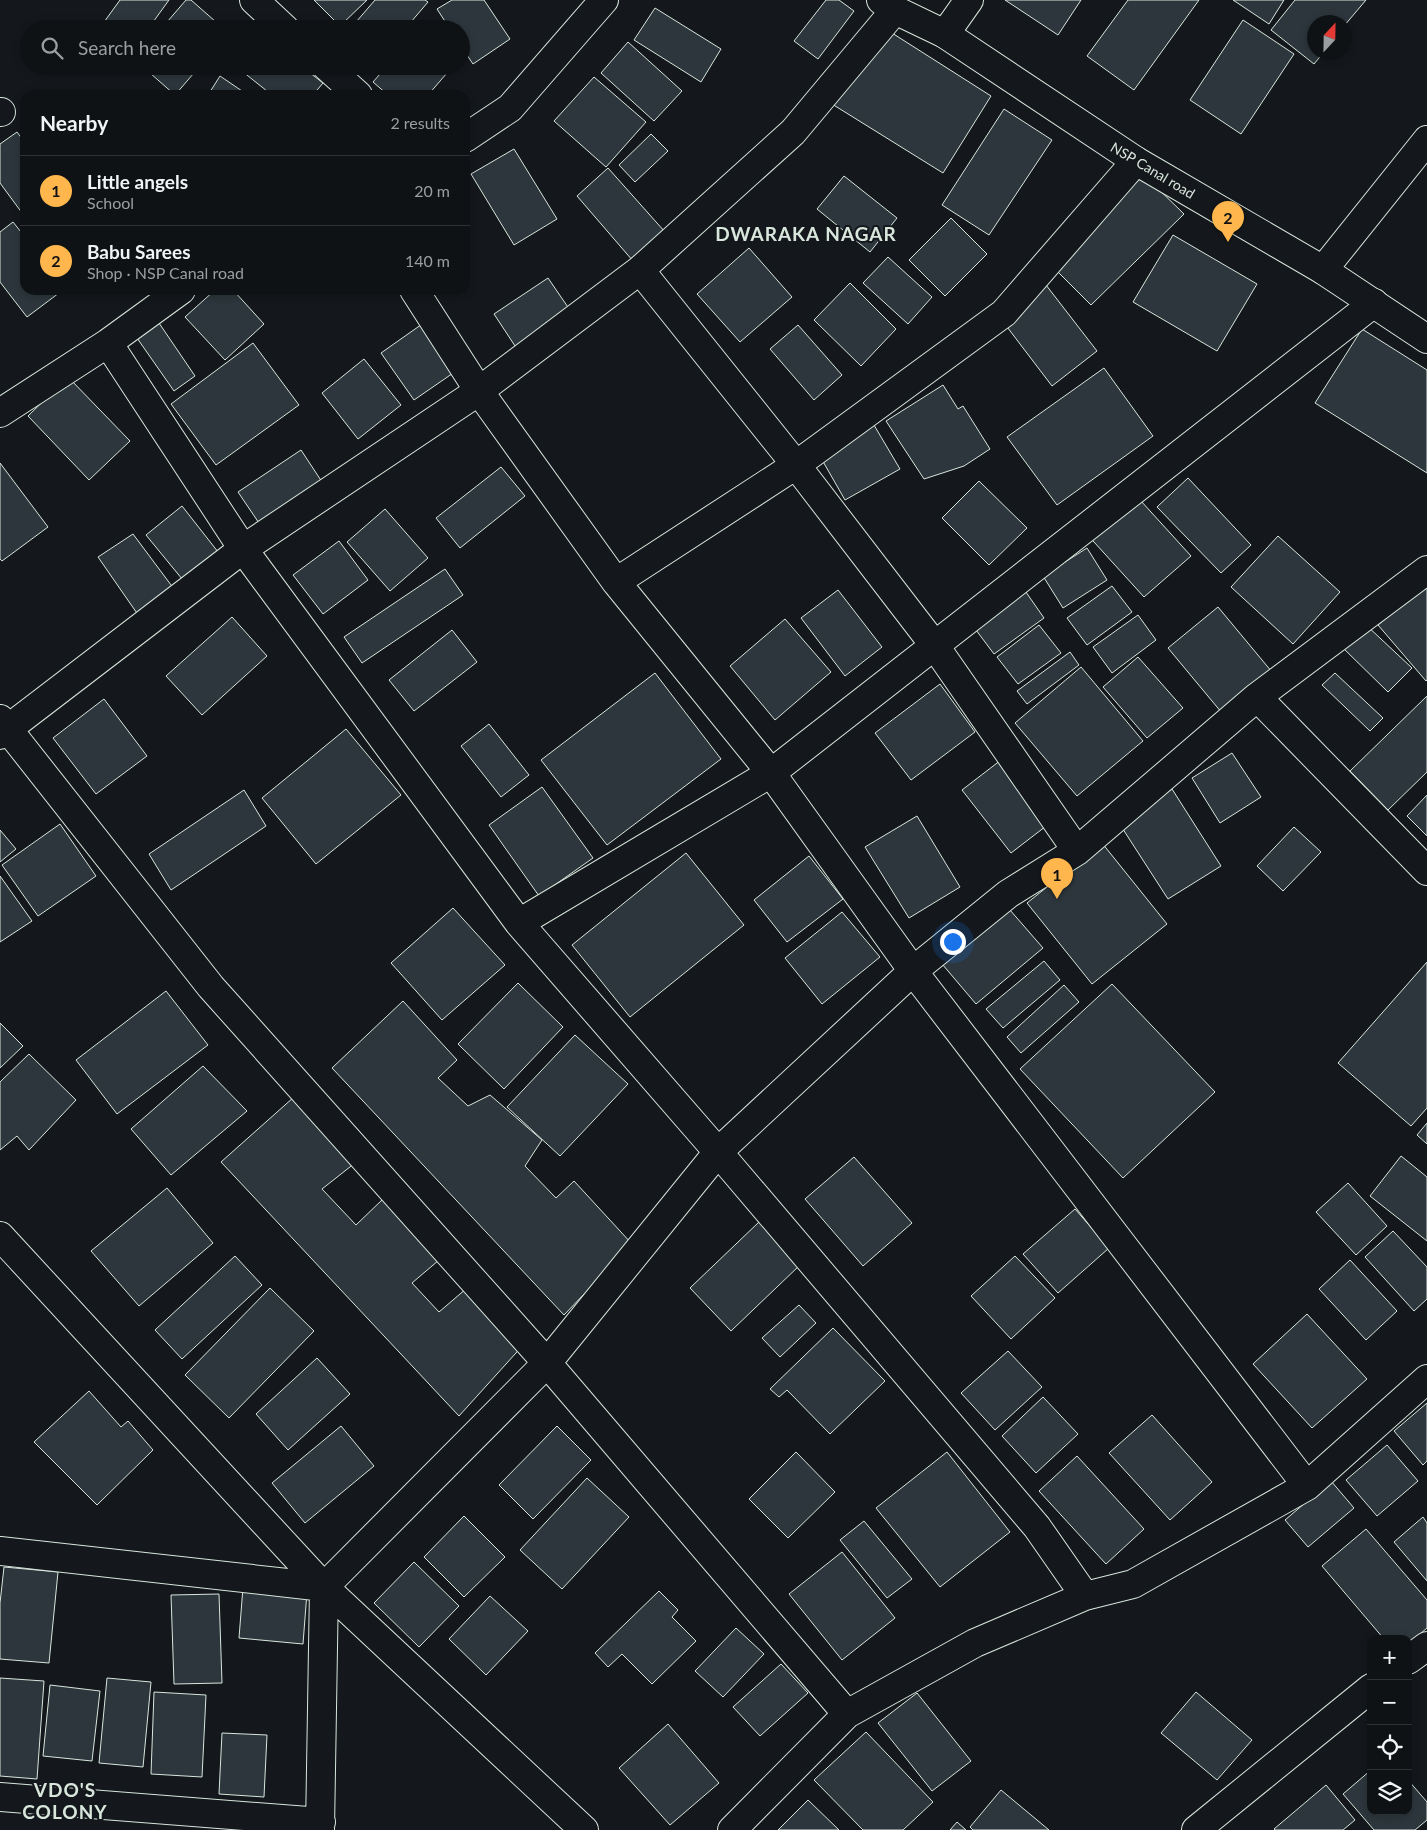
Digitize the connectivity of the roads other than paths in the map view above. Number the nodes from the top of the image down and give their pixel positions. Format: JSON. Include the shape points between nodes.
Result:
{"nodes":[{"id":1,"x":254,"y":0,"type":"edge"},
{"id":2,"x":604,"y":0,"type":"edge"},
{"id":3,"x":969,"y":0,"type":"edge"},
{"id":4,"x":888,"y":5,"type":"edge"},
{"id":5,"x":275,"y":20,"type":"edge"},
{"id":6,"x":944,"y":34,"type":"junction"},
{"id":7,"x":336,"y":75,"type":"edge"},
{"id":8,"x":352,"y":90,"type":"edge"},
{"id":9,"x":470,"y":135,"type":"edge"},
{"id":10,"x":1427,"y":140,"type":"edge"},
{"id":11,"x":1136,"y":161,"type":"junction"},
{"id":12,"x":640,"y":270,"type":"junction"},
{"id":13,"x":1323,"y":270,"type":"junction"},
{"id":14,"x":174,"y":295,"type":"edge"},
{"id":15,"x":417,"y":295,"type":"edge"},
{"id":16,"x":1374,"y":303,"type":"junction"},
{"id":17,"x":1427,"y":339,"type":"edge"},
{"id":18,"x":108,"y":343,"type":"junction"},
{"id":19,"x":479,"y":391,"type":"junction"},
{"id":20,"x":0,"y":413,"type":"edge"},
{"id":21,"x":796,"y":465,"type":"junction"},
{"id":22,"x":243,"y":549,"type":"junction"},
{"id":23,"x":1427,"y":570,"type":"edge"},
{"id":24,"x":616,"y":582,"type":"junction"},
{"id":25,"x":935,"y":646,"type":"junction"},
{"id":26,"x":1257,"y":697,"type":"junction"},
{"id":27,"x":3,"y":728,"type":"edge"},
{"id":28,"x":771,"y":773,"type":"junction"},
{"id":29,"x":1077,"y":851,"type":"junction"},
{"id":30,"x":1427,"y":871,"type":"edge"},
{"id":31,"x":519,"y":923,"type":"junction"},
{"id":32,"x":913,"y":971,"type":"junction"},
{"id":33,"x":718,"y":1152,"type":"junction"},
{"id":34,"x":0,"y":1236,"type":"edge"},
{"id":35,"x":548,"y":1363,"type":"junction"},
{"id":36,"x":1427,"y":1379,"type":"edge"},
{"id":37,"x":1307,"y":1486,"type":"junction"},
{"id":38,"x":0,"y":1551,"type":"edge"},
{"id":39,"x":324,"y":1587,"type":"junction"},
{"id":40,"x":1085,"y":1596,"type":"junction"},
{"id":41,"x":1427,"y":1646,"type":"edge"},
{"id":42,"x":1412,"y":1657,"type":"edge"},
{"id":43,"x":1367,"y":1691,"type":"edge"},
{"id":44,"x":847,"y":1714,"type":"junction"},
{"id":45,"x":0,"y":1797,"type":"edge"},
{"id":46,"x":320,"y":1826,"type":"edge"},
{"id":47,"x":584,"y":1830,"type":"edge"},
{"id":48,"x":732,"y":1830,"type":"edge"},
{"id":49,"x":1196,"y":1830,"type":"edge"}],
"edges":[{"from":1,"to":5,"type":"street"},
{"from":2,"to":9,"type":"street","via":[[510,108]]},
{"from":3,"to":6,"type":"street"},
{"from":4,"to":6,"type":"street","name":"NSP Canal road"},
{"from":4,"to":12,"type":"street","via":[[793,132]]},
{"from":6,"to":11,"type":"street","name":"NSP Canal road"},
{"from":7,"to":8,"type":"street"},
{"from":10,"to":13,"type":"street"},
{"from":11,"to":13,"type":"street","name":"NSP Canal road"},
{"from":11,"to":21,"type":"street","via":[[1004,312]]},
{"from":12,"to":19,"type":"street"},
{"from":12,"to":21,"type":"street"},
{"from":13,"to":16,"type":"street","name":"NSP Canal road"},
{"from":14,"to":18,"type":"street"},
{"from":15,"to":19,"type":"street"},
{"from":16,"to":17,"type":"street","name":"NSP Canal road"},
{"from":16,"to":25,"type":"street"},
{"from":18,"to":20,"type":"street"},
{"from":18,"to":22,"type":"street"},
{"from":19,"to":22,"type":"street"},
{"from":19,"to":24,"type":"street"},
{"from":21,"to":24,"type":"street"},
{"from":21,"to":25,"type":"street"},
{"from":22,"to":27,"type":"street"},
{"from":22,"to":31,"type":"street"},
{"from":23,"to":26,"type":"street"},
{"from":24,"to":28,"type":"street"},
{"from":25,"to":28,"type":"street"},
{"from":25,"to":29,"type":"street"},
{"from":26,"to":29,"type":"street"},
{"from":26,"to":30,"type":"street"},
{"from":27,"to":35,"type":"street","via":[[211,987]]},
{"from":28,"to":31,"type":"street"},
{"from":28,"to":32,"type":"street"},
{"from":29,"to":32,"type":"street","via":[[1008,894]]},
{"from":31,"to":33,"type":"street"},
{"from":32,"to":33,"type":"street"},
{"from":32,"to":37,"type":"street"},
{"from":33,"to":35,"type":"street"},
{"from":33,"to":40,"type":"street","via":[[1037,1527]]},
{"from":34,"to":39,"type":"street"},
{"from":35,"to":39,"type":"street"},
{"from":35,"to":44,"type":"street"},
{"from":36,"to":37,"type":"street"},
{"from":37,"to":40,"type":"street","via":[[1133,1584]]},
{"from":38,"to":39,"type":"street"},
{"from":39,"to":46,"type":"street"},
{"from":39,"to":47,"type":"street"},
{"from":40,"to":44,"type":"street","via":[[975,1643]]},
{"from":41,"to":42,"type":"street"},
{"from":43,"to":49,"type":"street"},
{"from":44,"to":48,"type":"street"},
{"from":45,"to":46,"type":"street"}]}
